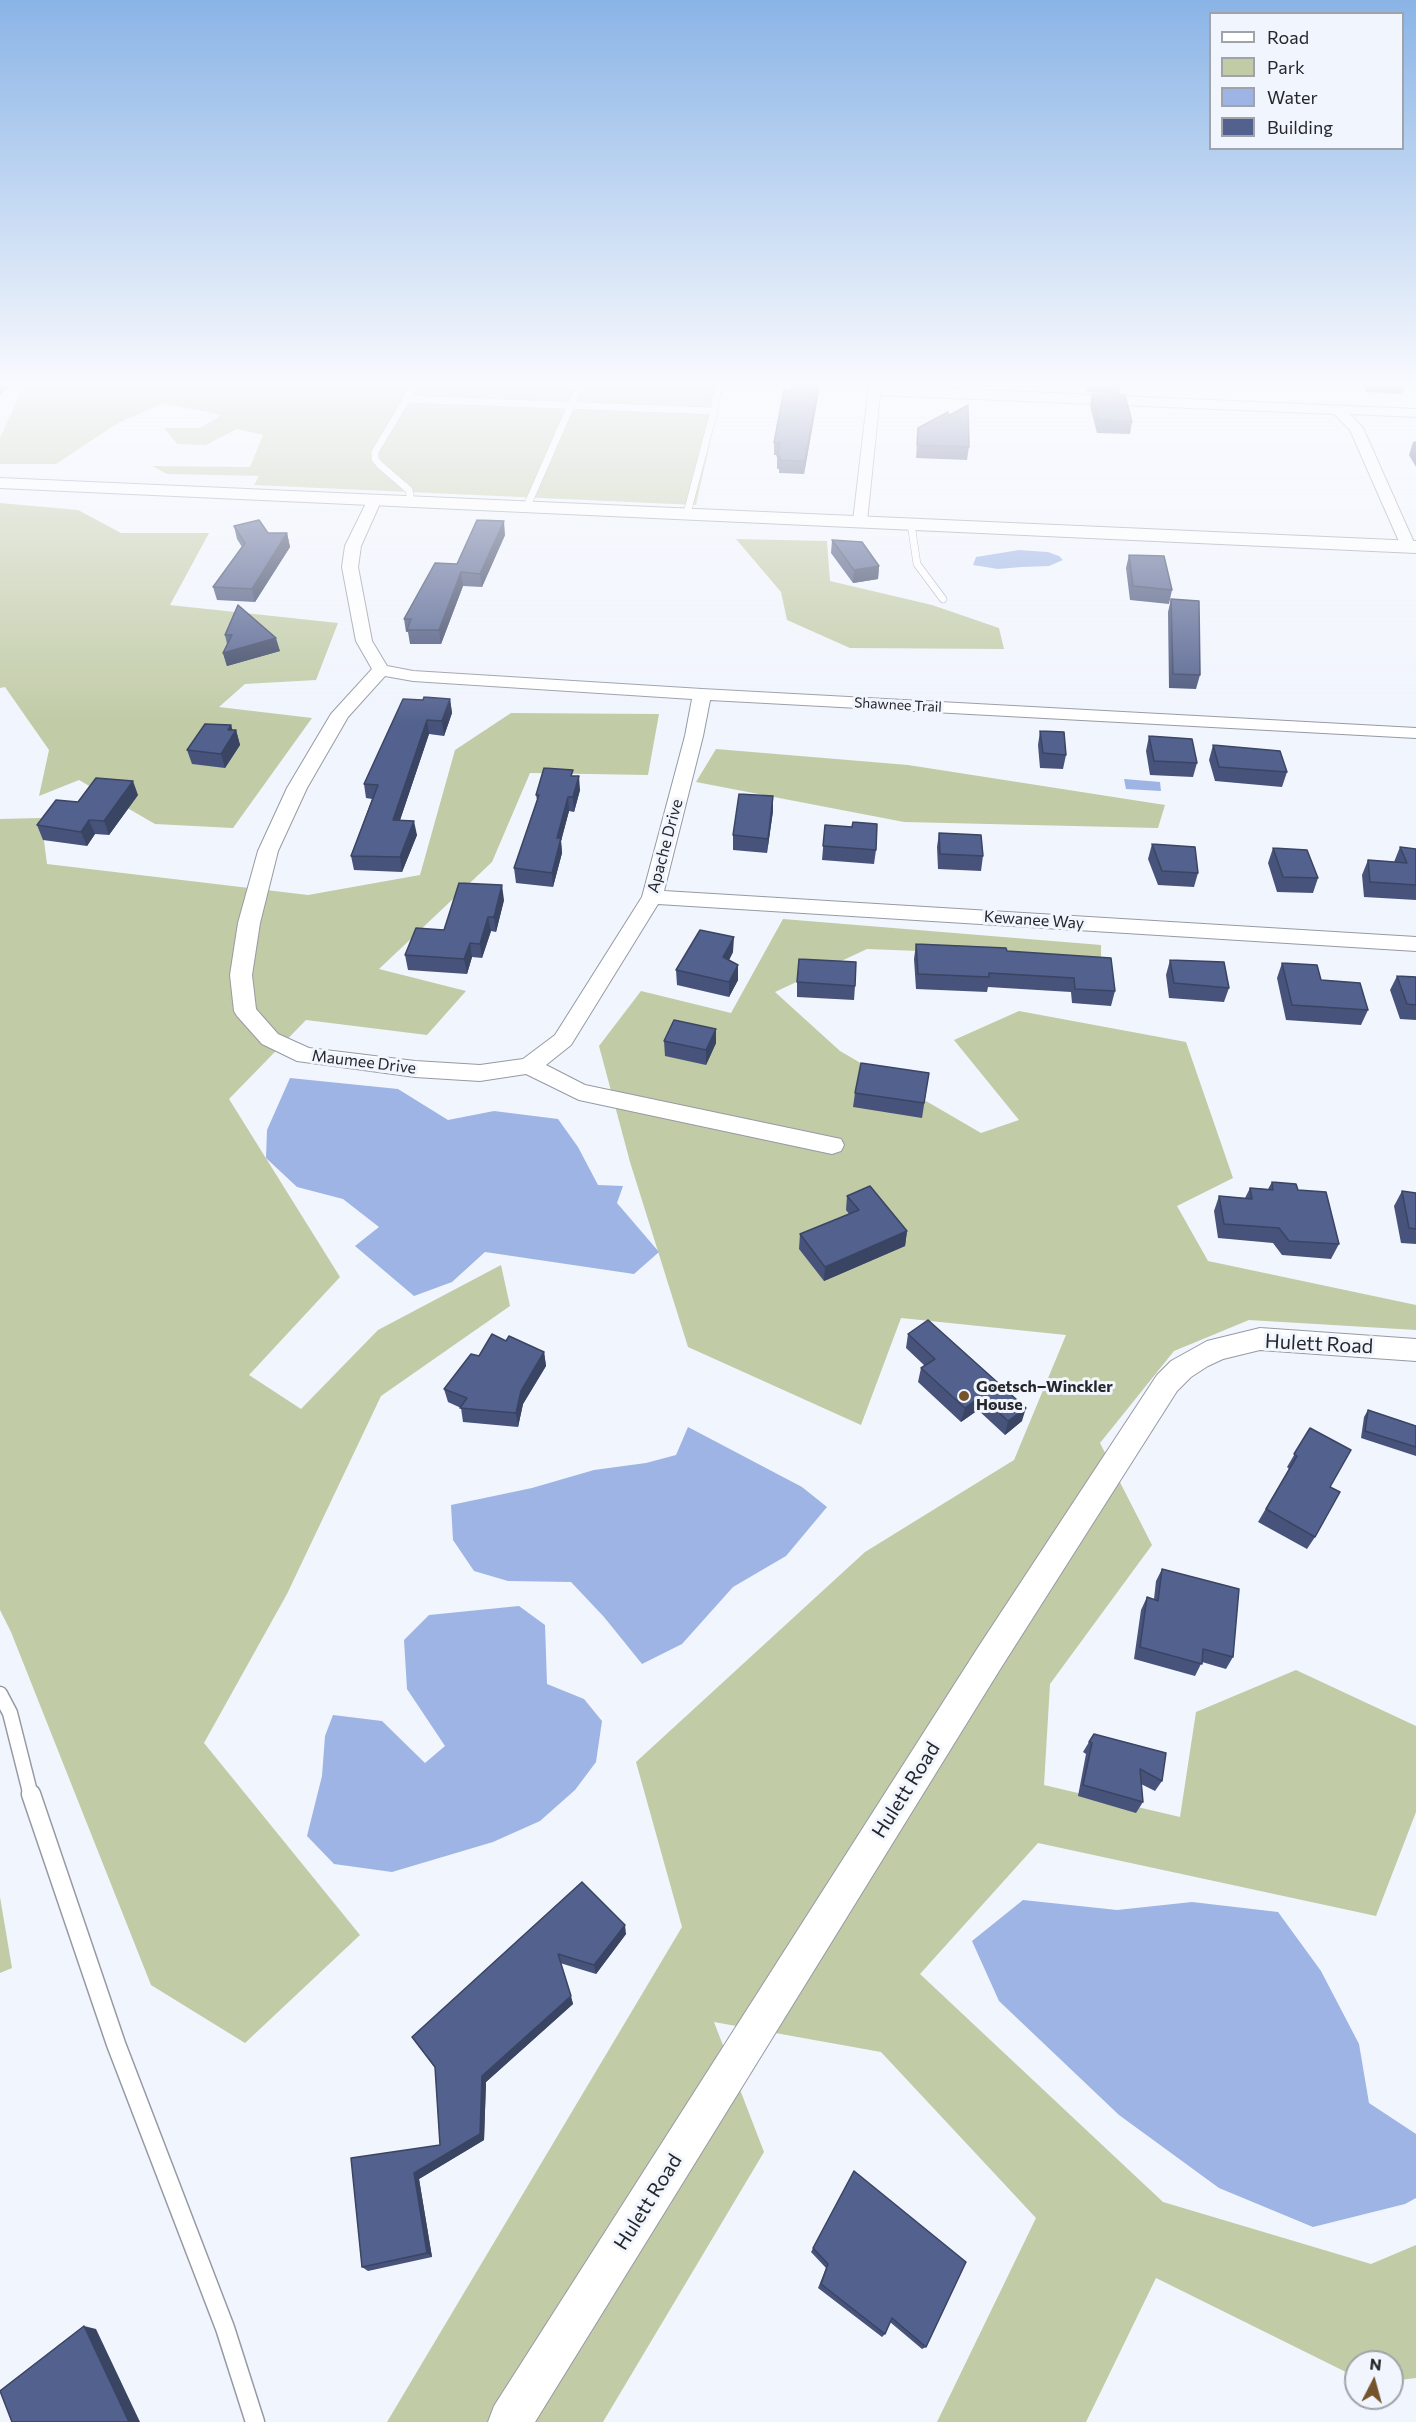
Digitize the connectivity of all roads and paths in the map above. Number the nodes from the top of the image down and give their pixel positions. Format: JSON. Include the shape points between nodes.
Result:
{"nodes":[{"id":1,"x":352,"y":498,"type":"edge"},
{"id":2,"x":410,"y":498,"type":"edge"},
{"id":3,"x":530,"y":498,"type":"edge"},
{"id":4,"x":691,"y":498,"type":"edge"},
{"id":5,"x":862,"y":498,"type":"edge"},
{"id":6,"x":1392,"y":498,"type":"edge"},
{"id":7,"x":375,"y":499,"type":"junction"},
{"id":8,"x":411,"y":501,"type":"junction"},
{"id":9,"x":527,"y":506,"type":"junction"},
{"id":10,"x":687,"y":513,"type":"junction"},
{"id":11,"x":860,"y":521,"type":"junction"},
{"id":12,"x":911,"y":524,"type":"junction"},
{"id":13,"x":1413,"y":547,"type":"edge"},
{"id":14,"x":943,"y":599,"type":"dead end"},
{"id":15,"x":381,"y":670,"type":"junction"},
{"id":16,"x":702,"y":694,"type":"junction"},
{"id":17,"x":1416,"y":733,"type":"edge"},
{"id":18,"x":652,"y":897,"type":"junction"},
{"id":19,"x":1416,"y":944,"type":"edge"},
{"id":20,"x":530,"y":1066,"type":"junction"},
{"id":21,"x":832,"y":1145,"type":"dead end"},
{"id":22,"x":1416,"y":1350,"type":"edge"},
{"id":23,"x":0,"y":1694,"type":"edge"},
{"id":24,"x":255,"y":2422,"type":"edge"},
{"id":25,"x":510,"y":2422,"type":"edge"}],
"edges":[{"from":1,"to":7,"type":"street"},
{"from":2,"to":8,"type":"lane"},
{"from":3,"to":9,"type":"lane"},
{"from":4,"to":10,"type":"lane"},
{"from":5,"to":11,"type":"street"},
{"from":6,"to":13,"type":"street"},
{"from":7,"to":8,"type":"street"},
{"from":7,"to":15,"type":"street","via":[[352,546],[350,567],[364,641]]},
{"from":8,"to":9,"type":"street"},
{"from":9,"to":10,"type":"street"},
{"from":10,"to":11,"type":"street"},
{"from":11,"to":12,"type":"street"},
{"from":12,"to":13,"type":"street"},
{"from":12,"to":14,"type":"lane","via":[[917,564]]},
{"from":15,"to":16,"type":"street","name":"Shawnee Trail","via":[[413,676]]},
{"from":15,"to":20,"type":"street","name":"Maumee Drive","via":[[340,714],[297,788],[268,851],[249,923],[241,975],[245,1011],[270,1039],[305,1055],[480,1073]]},
{"from":16,"to":17,"type":"street","name":"Shawnee Trail"},
{"from":16,"to":18,"type":"street","name":"Apache Drive"},
{"from":18,"to":19,"type":"street","name":"Kewanee Way"},
{"from":18,"to":20,"type":"street","name":"Apache Drive","via":[[563,1040]]},
{"from":20,"to":21,"type":"street","via":[[579,1092]]},
{"from":22,"to":25,"type":"street","name":"Hulett Road","via":[[1260,1339],[1217,1349],[1181,1369],[1167,1383],[981,1670]]},
{"from":23,"to":24,"type":"lane","via":[[10,1713],[40,1826],[116,2044],[225,2328]]}]}
